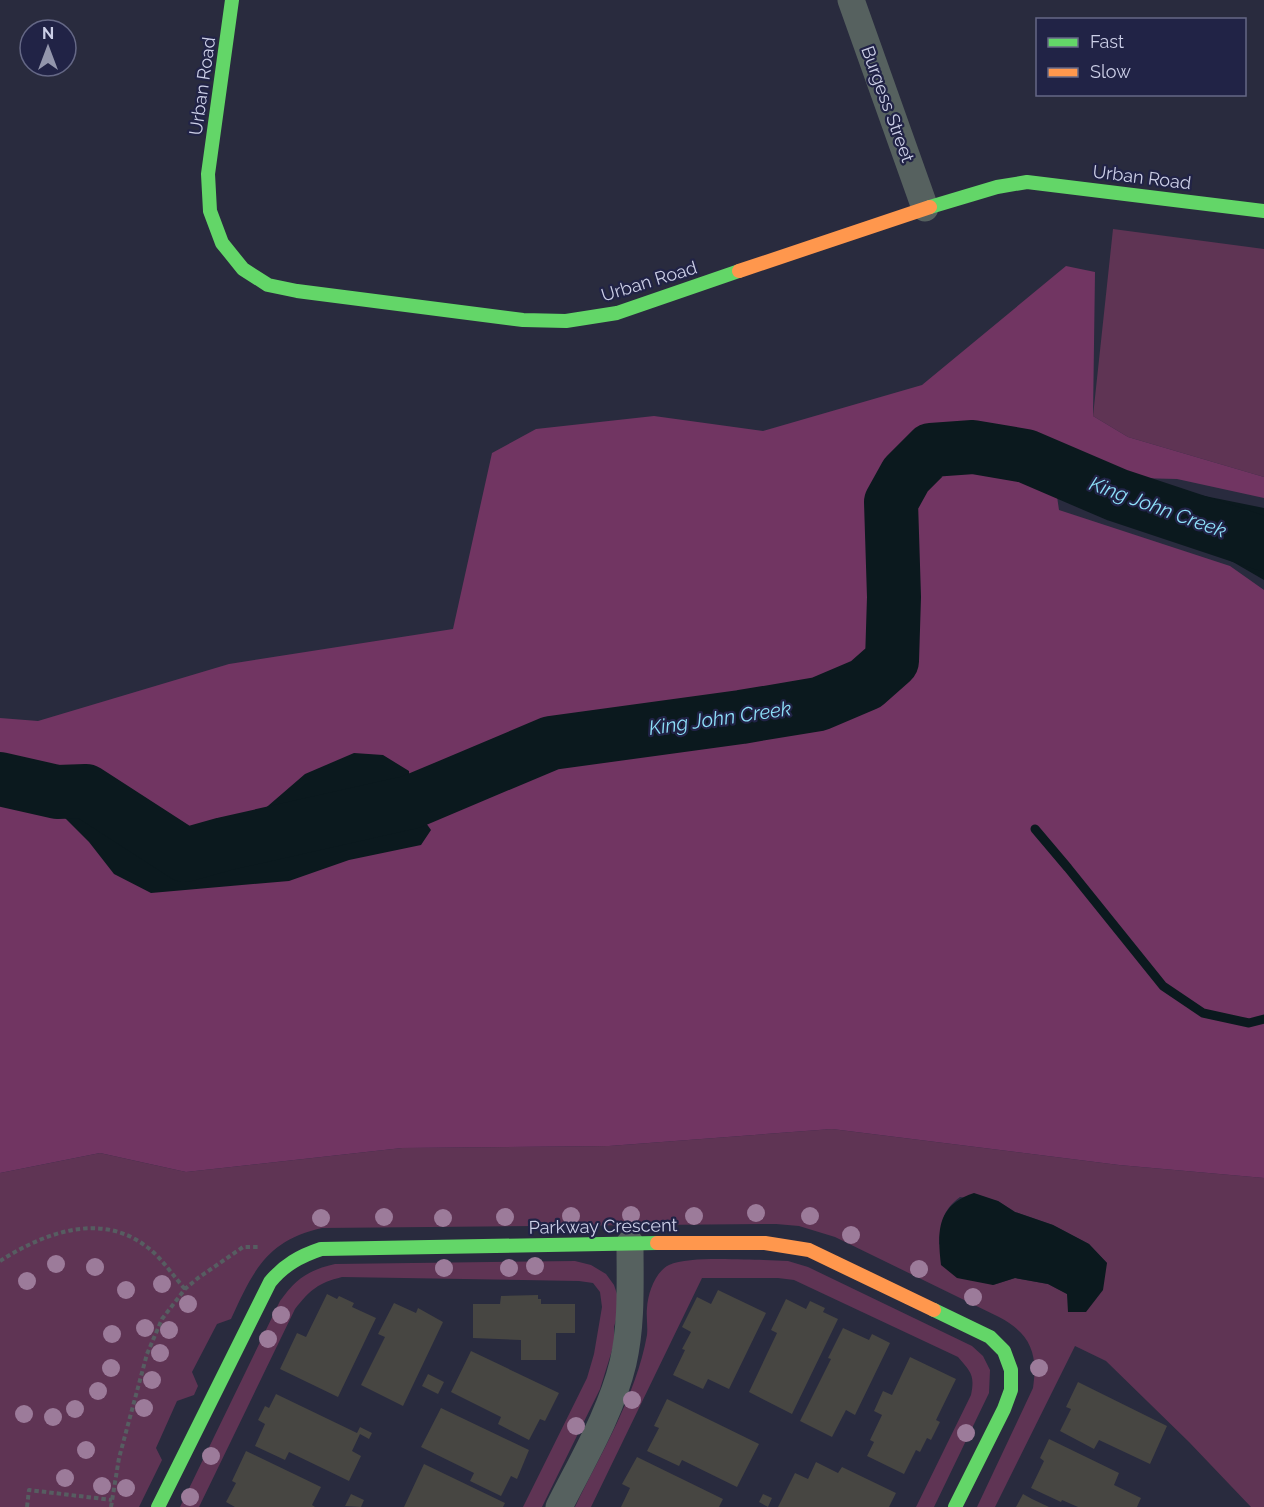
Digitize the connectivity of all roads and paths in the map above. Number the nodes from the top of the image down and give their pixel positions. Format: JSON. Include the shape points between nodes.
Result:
{"nodes":[{"id":1,"x":232,"y":0,"type":"edge"},
{"id":2,"x":850,"y":0,"type":"edge"},
{"id":3,"x":925,"y":208,"type":"junction"},
{"id":4,"x":1264,"y":211,"type":"edge"},
{"id":5,"x":630,"y":1243,"type":"junction"},
{"id":6,"x":0,"y":1261,"type":"edge"},
{"id":7,"x":282,"y":1267,"type":"junction"},
{"id":8,"x":184,"y":1289,"type":"junction"},
{"id":9,"x":112,"y":1500,"type":"junction"},
{"id":10,"x":27,"y":1507,"type":"edge"},
{"id":11,"x":111,"y":1507,"type":"edge"},
{"id":12,"x":158,"y":1507,"type":"edge"},
{"id":13,"x":559,"y":1507,"type":"edge"},
{"id":14,"x":955,"y":1507,"type":"edge"}],
"edges":[{"from":1,"to":3,"type":"street","name":"Urban Road","via":[[208,174],[210,211],[222,243],[243,269],[268,285],[522,320],[566,321],[617,313]]},
{"from":2,"to":3,"type":"street","name":"Burgess Street"},
{"from":3,"to":4,"type":"street","name":"Urban Road","via":[[1027,182]]},
{"from":5,"to":7,"type":"street","name":"Parkway Crescent","via":[[321,1249]]},
{"from":5,"to":13,"type":"street","via":[[630,1317],[623,1364],[606,1412]]},
{"from":5,"to":14,"type":"street","name":"Parkway Crescent","via":[[765,1243],[809,1250],[990,1337],[1004,1351],[1011,1370],[1011,1390]]},
{"from":6,"to":8,"type":"path","via":[[66,1231],[107,1228],[147,1247]]},
{"from":7,"to":8,"type":"path","via":[[256,1246],[248,1246]]},
{"from":7,"to":12,"type":"street","name":"Parkway Crescent","via":[[242,1335]]},
{"from":8,"to":9,"type":"path","via":[[162,1319],[147,1354]]},
{"from":9,"to":10,"type":"path","via":[[29,1490]]},
{"from":9,"to":11,"type":"path"}]}
